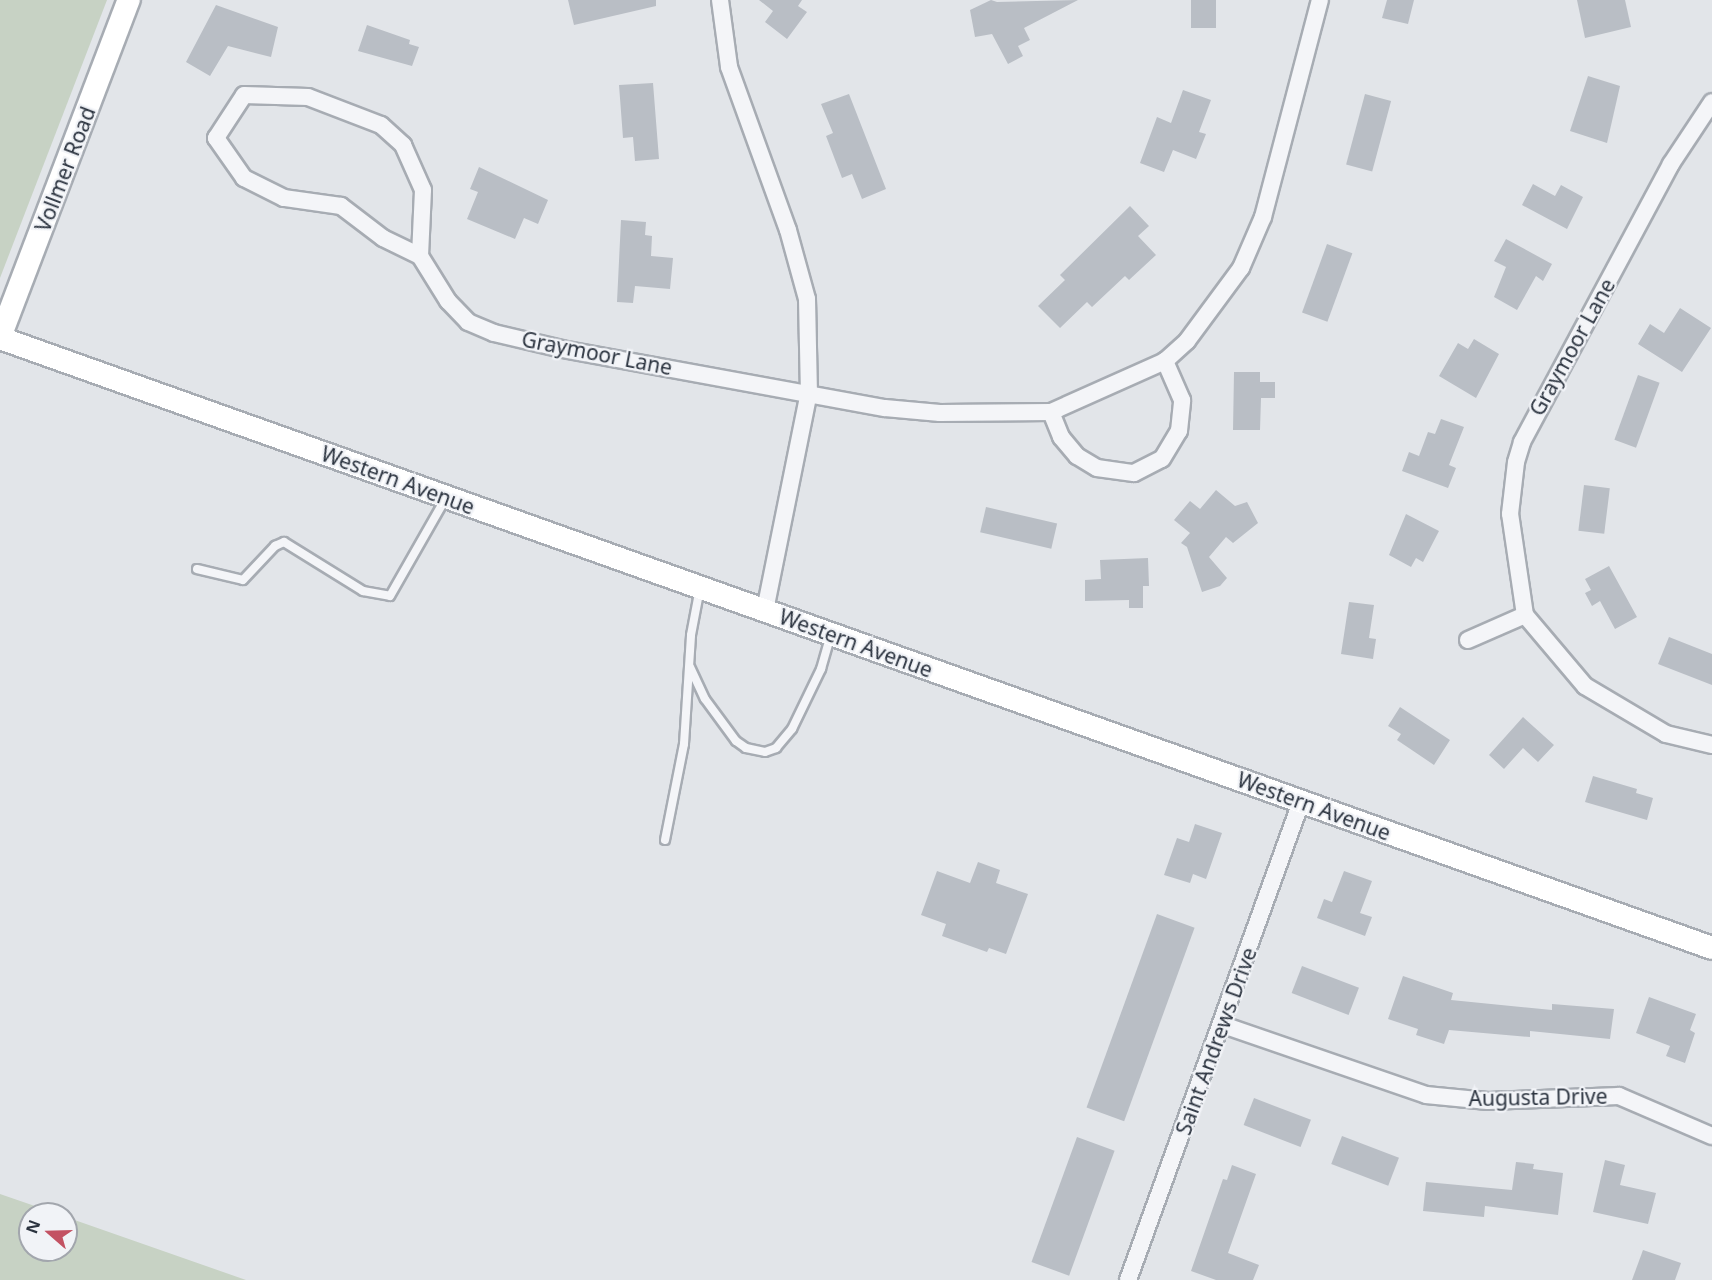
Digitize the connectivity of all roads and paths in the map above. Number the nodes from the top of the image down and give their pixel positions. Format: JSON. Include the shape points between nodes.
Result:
{"nodes":[{"id":1,"x":129,"y":0,"type":"edge"},
{"id":2,"x":720,"y":0,"type":"edge"},
{"id":3,"x":1320,"y":0,"type":"edge"},
{"id":4,"x":1712,"y":102,"type":"edge"},
{"id":5,"x":420,"y":256,"type":"junction"},
{"id":6,"x":0,"y":338,"type":"edge"},
{"id":7,"x":1166,"y":361,"type":"junction"},
{"id":8,"x":809,"y":392,"type":"junction"},
{"id":9,"x":1050,"y":412,"type":"junction"},
{"id":10,"x":446,"y":497,"type":"junction"},
{"id":11,"x":197,"y":569,"type":"dead end"},
{"id":12,"x":700,"y":588,"type":"junction"},
{"id":13,"x":765,"y":611,"type":"junction"},
{"id":14,"x":1525,"y":615,"type":"junction"},
{"id":15,"x":831,"y":634,"type":"junction"},
{"id":16,"x":1468,"y":640,"type":"dead end"},
{"id":17,"x":690,"y":667,"type":"junction"},
{"id":18,"x":1712,"y":746,"type":"edge"},
{"id":19,"x":1301,"y":802,"type":"junction"},
{"id":20,"x":665,"y":840,"type":"dead end"},
{"id":21,"x":1712,"y":948,"type":"edge"},
{"id":22,"x":1223,"y":1025,"type":"junction"},
{"id":23,"x":1712,"y":1136,"type":"edge"},
{"id":24,"x":1128,"y":1280,"type":"edge"}],
"edges":[{"from":1,"to":6,"type":"main road","name":"Vollmer Road"},
{"from":2,"to":8,"type":"street","via":[[729,67],[788,230],[807,299]]},
{"from":3,"to":7,"type":"street","name":"Graymoor Lane","via":[[1263,217],[1241,268],[1187,340]]},
{"from":4,"to":14,"type":"street","name":"Graymoor Lane","via":[[1671,164],[1522,442],[1510,514]]},
{"from":5,"to":5,"type":"street","via":[[423,190],[403,145],[381,125],[308,97],[244,95],[216,138],[244,178],[284,198],[341,206],[382,238]]},
{"from":5,"to":8,"type":"street","name":"Graymoor Lane","via":[[448,301],[468,322],[494,333],[562,349]]},
{"from":6,"to":10,"type":"main road","name":"Western Avenue"},
{"from":7,"to":9,"type":"street","name":"Graymoor Lane"},
{"from":7,"to":9,"type":"street","via":[[1182,400],[1179,431],[1162,459],[1134,473],[1096,468],[1077,456],[1061,437]]},
{"from":8,"to":9,"type":"street","name":"Graymoor Lane","via":[[885,408],[940,413]]},
{"from":8,"to":13,"type":"street"},
{"from":10,"to":11,"type":"lane","via":[[390,596],[363,591],[284,542],[275,546],[243,580]]},
{"from":10,"to":12,"type":"main road","name":"Western Avenue"},
{"from":12,"to":13,"type":"main road","name":"Western Avenue"},
{"from":12,"to":17,"type":"lane"},
{"from":13,"to":15,"type":"main road","name":"Western Avenue"},
{"from":14,"to":16,"type":"street"},
{"from":14,"to":18,"type":"street","via":[[1585,686],[1666,734]]},
{"from":15,"to":17,"type":"lane","via":[[821,669],[797,720],[776,748],[765,752],[736,741],[705,699]]},
{"from":15,"to":19,"type":"main road","name":"Western Avenue"},
{"from":17,"to":20,"type":"lane","via":[[684,744]]},
{"from":19,"to":21,"type":"main road","name":"Western Avenue"},
{"from":19,"to":22,"type":"street","name":"Saint Andrews Drive"},
{"from":22,"to":23,"type":"street","name":"Augusta Drive","via":[[1426,1095],[1488,1101],[1619,1096]]},
{"from":22,"to":24,"type":"street","name":"Saint Andrews Drive"}]}
